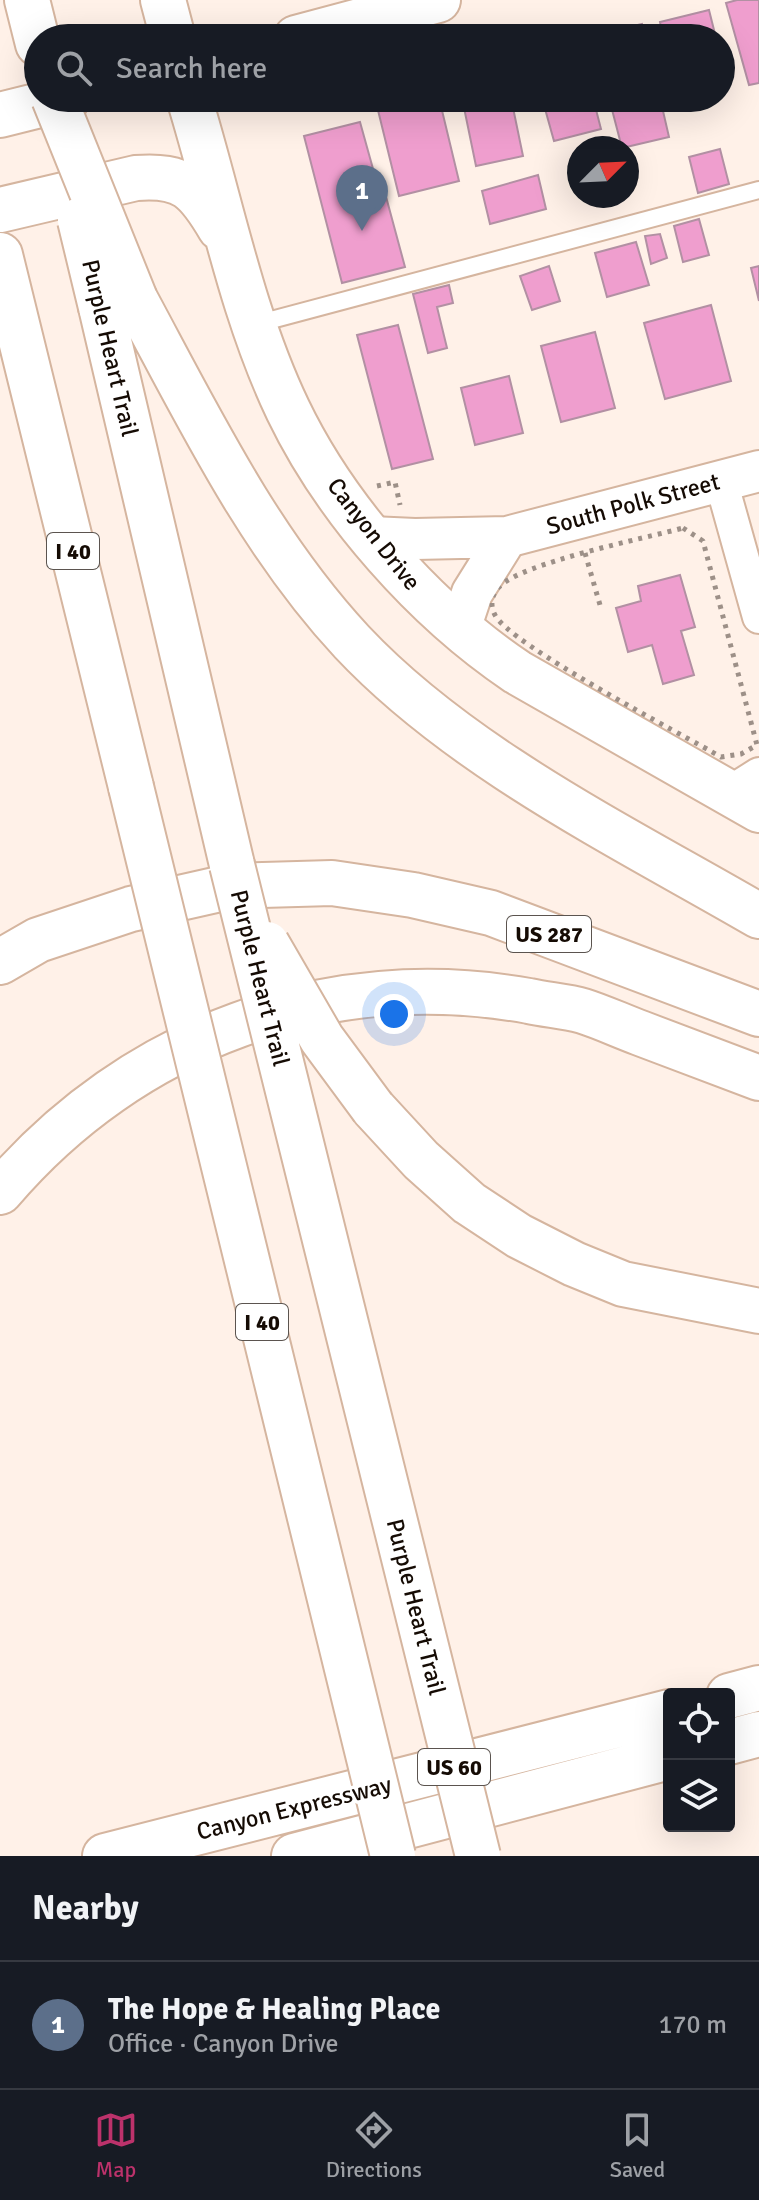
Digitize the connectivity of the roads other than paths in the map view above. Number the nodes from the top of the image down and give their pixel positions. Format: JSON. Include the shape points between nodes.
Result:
{"nodes":[{"id":1,"x":27,"y":0,"type":"edge"},
{"id":2,"x":163,"y":0,"type":"edge"},
{"id":3,"x":438,"y":0,"type":"edge"},
{"id":4,"x":33,"y":24,"type":"edge"},
{"id":5,"x":169,"y":24,"type":"edge"},
{"id":6,"x":348,"y":24,"type":"edge"},
{"id":7,"x":24,"y":109,"type":"edge"},
{"id":8,"x":57,"y":112,"type":"edge"},
{"id":9,"x":193,"y":112,"type":"edge"},
{"id":10,"x":0,"y":115,"type":"edge"},
{"id":11,"x":759,"y":190,"type":"edge"},
{"id":12,"x":0,"y":210,"type":"edge"},
{"id":13,"x":232,"y":251,"type":"junction"},
{"id":14,"x":0,"y":255,"type":"edge"},
{"id":15,"x":118,"y":303,"type":"junction"},
{"id":16,"x":254,"y":325,"type":"junction"},
{"id":17,"x":759,"y":471,"type":"edge"},
{"id":18,"x":721,"y":481,"type":"junction"},
{"id":19,"x":386,"y":524,"type":"junction"},
{"id":20,"x":507,"y":537,"type":"junction"},
{"id":21,"x":759,"y":617,"type":"edge"},
{"id":22,"x":460,"y":629,"type":"junction"},
{"id":23,"x":749,"y":793,"type":"edge"},
{"id":24,"x":232,"y":865,"type":"junction"},
{"id":25,"x":759,"y":916,"type":"edge"},
{"id":26,"x":0,"y":962,"type":"edge"},
{"id":27,"x":759,"y":1014,"type":"edge"},
{"id":28,"x":759,"y":1078,"type":"edge"},
{"id":29,"x":0,"y":1192,"type":"edge"},
{"id":30,"x":759,"y":1311,"type":"edge"},
{"id":31,"x":759,"y":1688,"type":"edge"},
{"id":32,"x":735,"y":1694,"type":"edge"},
{"id":33,"x":663,"y":1714,"type":"edge"},
{"id":34,"x":759,"y":1734,"type":"edge"},
{"id":35,"x":735,"y":1740,"type":"edge"},
{"id":36,"x":663,"y":1759,"type":"edge"},
{"id":37,"x":105,"y":1856,"type":"edge"},
{"id":38,"x":294,"y":1856,"type":"edge"},
{"id":39,"x":393,"y":1856,"type":"edge"},
{"id":40,"x":478,"y":1856,"type":"edge"}],
"edges":[{"from":1,"to":4,"type":"main road"},
{"from":2,"to":5,"type":"main road"},
{"from":3,"to":6,"type":"main road"},
{"from":7,"to":10,"type":"main road"},
{"from":8,"to":15,"type":"main road","bridge":true},
{"from":9,"to":13,"type":"main road","name":"Canyon Drive"},
{"from":11,"to":16,"type":"lane"},
{"from":12,"to":13,"type":"main road","via":[[136,178],[174,179],[204,201]]},
{"from":13,"to":16,"type":"main road","name":"Canyon Drive"},
{"from":14,"to":39,"type":"main road","number":"I 40","bridge":true},
{"from":15,"to":24,"type":"main road","name":"Purple Heart Trail"},
{"from":15,"to":25,"type":"main road","via":[[260,523],[353,642],[420,703],[529,782]]},
{"from":16,"to":19,"type":"main road","name":"Canyon Drive","via":[[307,446]]},
{"from":17,"to":18,"type":"street","name":"South Polk Street"},
{"from":18,"to":20,"type":"street","name":"South Polk Street","via":[[580,536]]},
{"from":18,"to":21,"type":"street"},
{"from":19,"to":20,"type":"street","name":"South Polk Street","via":[[415,539]]},
{"from":19,"to":22,"type":"main road","name":"Canyon Drive","via":[[415,589]]},
{"from":20,"to":22,"type":"street","via":[[472,593]]},
{"from":22,"to":23,"type":"main road","name":"Canyon Drive","via":[[517,672]]},
{"from":24,"to":30,"type":"main road","bridge":true,"via":[[270,951],[322,1039],[373,1108],[469,1203],[519,1236],[623,1284]]},
{"from":24,"to":40,"type":"main road","name":"Purple Heart Trail","bridge":true},
{"from":26,"to":27,"type":"main road","number":"US 287","via":[[38,940],[131,909],[233,886],[332,883],[491,913]]},
{"from":28,"to":29,"type":"main road","via":[[582,1011],[488,994],[406,992],[335,998],[254,1018],[194,1041],[83,1110]]},
{"from":31,"to":32,"type":"main road"},
{"from":33,"to":37,"type":"main road","name":"Canyon Expressway","number":"US 60"},
{"from":34,"to":35,"type":"main road"},
{"from":36,"to":38,"type":"main road","name":"Canyon Expressway","number":"US 60"}]}
